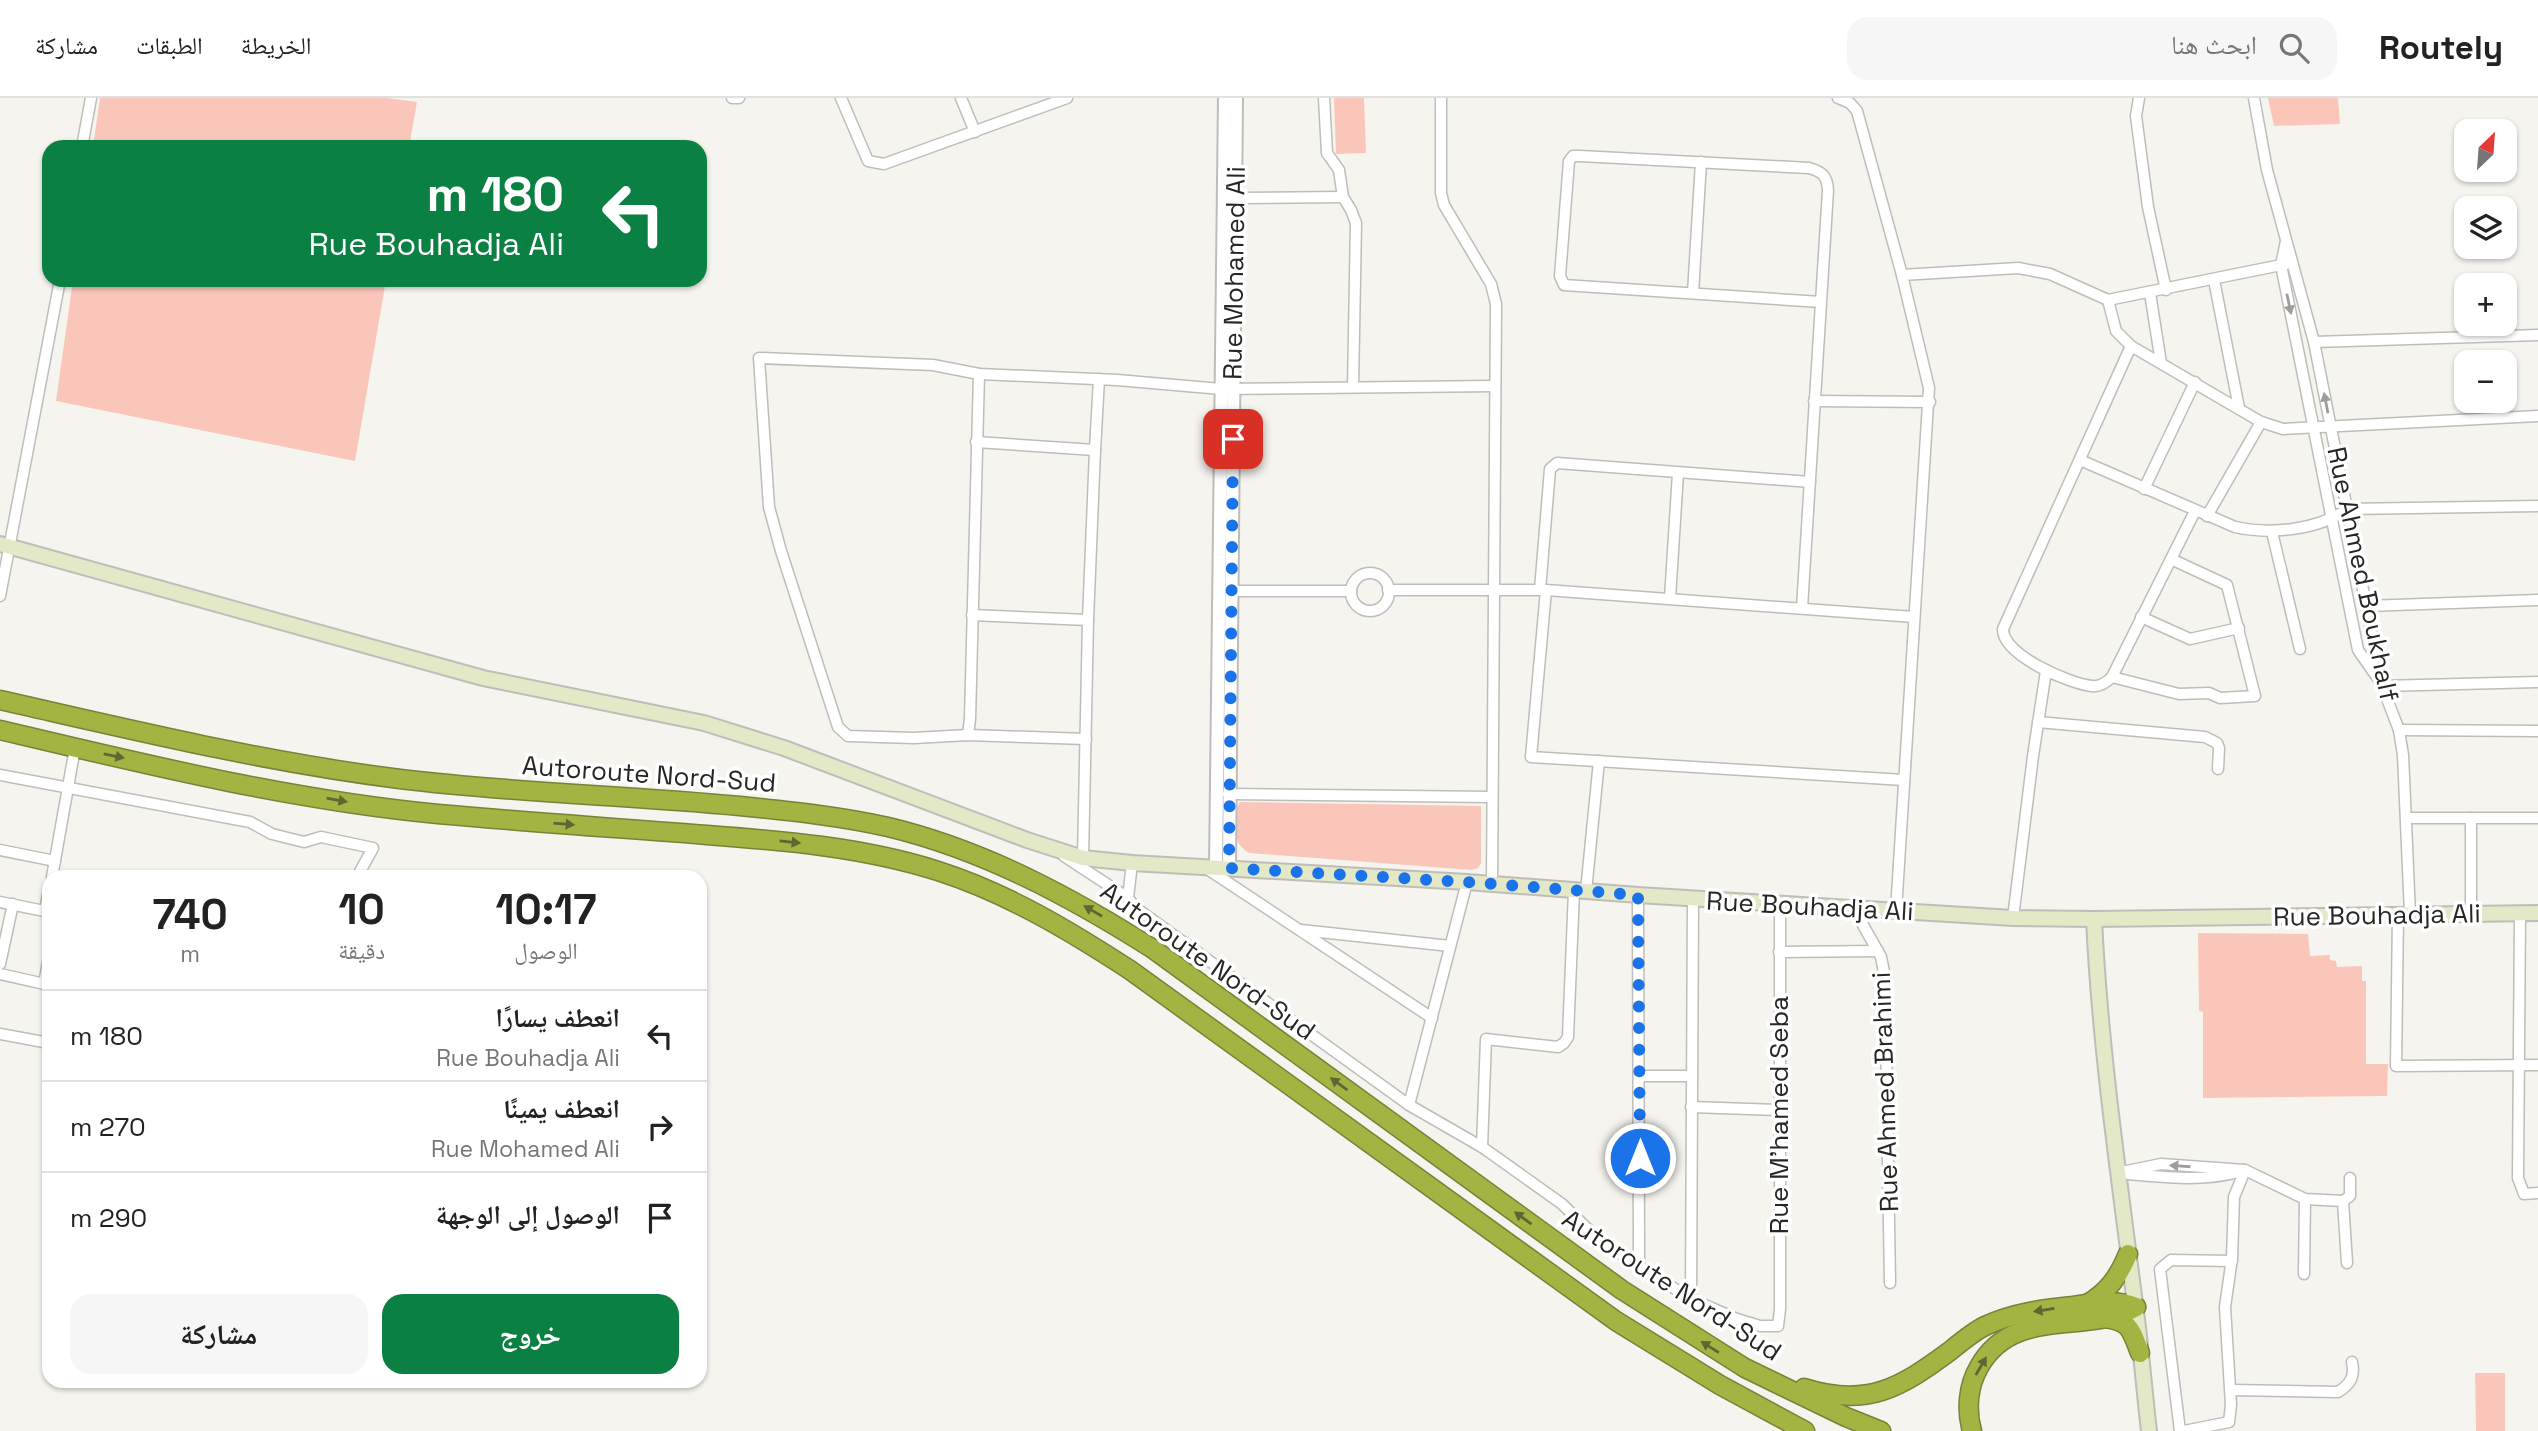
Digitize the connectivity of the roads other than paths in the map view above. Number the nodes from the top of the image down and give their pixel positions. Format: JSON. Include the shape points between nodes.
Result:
{"nodes":[{"id":1,"x":91,"y":98,"type":"edge"},
{"id":2,"x":732,"y":98,"type":"edge"},
{"id":3,"x":739,"y":98,"type":"edge"},
{"id":4,"x":841,"y":98,"type":"edge"},
{"id":5,"x":961,"y":98,"type":"edge"},
{"id":6,"x":1067,"y":98,"type":"edge"},
{"id":7,"x":1225,"y":98,"type":"edge"},
{"id":8,"x":1236,"y":98,"type":"edge"},
{"id":9,"x":1324,"y":98,"type":"edge"},
{"id":10,"x":1441,"y":98,"type":"edge"},
{"id":11,"x":1838,"y":98,"type":"edge"},
{"id":12,"x":2139,"y":98,"type":"edge"},
{"id":13,"x":2254,"y":98,"type":"edge"},
{"id":14,"x":975,"y":132,"type":"junction"},
{"id":15,"x":83,"y":140,"type":"edge"},
{"id":16,"x":1700,"y":162,"type":"junction"},
{"id":17,"x":1343,"y":197,"type":"junction"},
{"id":18,"x":1235,"y":198,"type":"junction"},
{"id":19,"x":2287,"y":237,"type":"junction"},
{"id":20,"x":2293,"y":262,"type":"junction"},
{"id":21,"x":2281,"y":265,"type":"junction"},
{"id":22,"x":1902,"y":275,"type":"junction"},
{"id":23,"x":2214,"y":280,"type":"junction"},
{"id":24,"x":59,"y":287,"type":"edge"},
{"id":25,"x":2166,"y":290,"type":"junction"},
{"id":26,"x":1693,"y":293,"type":"junction"},
{"id":27,"x":2150,"y":293,"type":"junction"},
{"id":28,"x":2108,"y":300,"type":"junction"},
{"id":29,"x":1821,"y":302,"type":"junction"},
{"id":30,"x":2538,"y":334,"type":"edge"},
{"id":31,"x":2314,"y":342,"type":"junction"},
{"id":32,"x":2131,"y":346,"type":"junction"},
{"id":33,"x":2161,"y":363,"type":"junction"},
{"id":34,"x":979,"y":374,"type":"junction"},
{"id":35,"x":1099,"y":379,"type":"junction"},
{"id":36,"x":2195,"y":382,"type":"junction"},
{"id":37,"x":1494,"y":386,"type":"junction"},
{"id":38,"x":1353,"y":387,"type":"junction"},
{"id":39,"x":1227,"y":389,"type":"junction"},
{"id":40,"x":1814,"y":401,"type":"junction"},
{"id":41,"x":1930,"y":402,"type":"junction"},
{"id":42,"x":2239,"y":408,"type":"junction"},
{"id":43,"x":2538,"y":416,"type":"edge"},
{"id":44,"x":2261,"y":422,"type":"junction"},
{"id":45,"x":2314,"y":426,"type":"junction"},
{"id":46,"x":2330,"y":426,"type":"junction"},
{"id":47,"x":976,"y":442,"type":"junction"},
{"id":48,"x":1095,"y":450,"type":"junction"},
{"id":49,"x":2080,"y":460,"type":"junction"},
{"id":50,"x":1678,"y":473,"type":"junction"},
{"id":51,"x":1810,"y":482,"type":"junction"},
{"id":52,"x":2144,"y":489,"type":"junction"},
{"id":53,"x":2538,"y":506,"type":"edge"},
{"id":54,"x":2348,"y":509,"type":"junction"},
{"id":55,"x":2195,"y":511,"type":"junction"},
{"id":56,"x":2207,"y":516,"type":"junction"},
{"id":57,"x":2333,"y":519,"type":"junction"},
{"id":58,"x":2272,"y":532,"type":"junction"},
{"id":59,"x":4,"y":545,"type":"edge"},
{"id":60,"x":2171,"y":559,"type":"junction"},
{"id":61,"x":1493,"y":588,"type":"junction"},
{"id":62,"x":1388,"y":590,"type":"junction"},
{"id":63,"x":1543,"y":590,"type":"junction"},
{"id":64,"x":1232,"y":591,"type":"junction"},
{"id":65,"x":1351,"y":591,"type":"junction"},
{"id":66,"x":0,"y":596,"type":"edge"},
{"id":67,"x":1671,"y":598,"type":"junction"},
{"id":68,"x":2538,"y":600,"type":"edge"},
{"id":69,"x":2366,"y":606,"type":"junction"},
{"id":70,"x":1802,"y":608,"type":"junction"},
{"id":71,"x":972,"y":615,"type":"junction"},
{"id":72,"x":1914,"y":617,"type":"junction"},
{"id":73,"x":2141,"y":617,"type":"junction"},
{"id":74,"x":1088,"y":620,"type":"junction"},
{"id":75,"x":2239,"y":628,"type":"junction"},
{"id":76,"x":2300,"y":649,"type":"dead end"},
{"id":77,"x":2046,"y":671,"type":"junction"},
{"id":78,"x":2112,"y":677,"type":"junction"},
{"id":79,"x":2538,"y":682,"type":"edge"},
{"id":80,"x":2382,"y":686,"type":"junction"},
{"id":81,"x":0,"y":700,"type":"edge"},
{"id":82,"x":2038,"y":722,"type":"junction"},
{"id":83,"x":0,"y":730,"type":"edge"},
{"id":84,"x":2399,"y":730,"type":"junction"},
{"id":85,"x":2538,"y":730,"type":"edge"},
{"id":86,"x":968,"y":735,"type":"junction"},
{"id":87,"x":1086,"y":739,"type":"junction"},
{"id":88,"x":75,"y":748,"type":"junction"},
{"id":89,"x":1599,"y":761,"type":"junction"},
{"id":90,"x":2218,"y":769,"type":"dead end"},
{"id":91,"x":0,"y":775,"type":"edge"},
{"id":92,"x":1904,"y":780,"type":"junction"},
{"id":93,"x":68,"y":788,"type":"junction"},
{"id":94,"x":1228,"y":794,"type":"junction"},
{"id":95,"x":1491,"y":797,"type":"junction"},
{"id":96,"x":2408,"y":818,"type":"junction"},
{"id":97,"x":2471,"y":818,"type":"junction"},
{"id":98,"x":2538,"y":818,"type":"edge"},
{"id":99,"x":1053,"y":848,"type":"junction"},
{"id":100,"x":0,"y":850,"type":"edge"},
{"id":101,"x":1083,"y":858,"type":"junction"},
{"id":102,"x":55,"y":861,"type":"junction"},
{"id":103,"x":1132,"y":863,"type":"junction"},
{"id":104,"x":1216,"y":867,"type":"junction"},
{"id":105,"x":53,"y":870,"type":"edge"},
{"id":106,"x":361,"y":870,"type":"edge"},
{"id":107,"x":1466,"y":882,"type":"junction"},
{"id":108,"x":1492,"y":884,"type":"junction"},
{"id":109,"x":1580,"y":891,"type":"junction"},
{"id":110,"x":1638,"y":895,"type":"junction"},
{"id":111,"x":1128,"y":898,"type":"junction"},
{"id":112,"x":1693,"y":899,"type":"junction"},
{"id":113,"x":0,"y":902,"type":"edge"},
{"id":114,"x":13,"y":904,"type":"junction"},
{"id":115,"x":1780,"y":904,"type":"junction"},
{"id":116,"x":1854,"y":909,"type":"junction"},
{"id":117,"x":42,"y":910,"type":"edge"},
{"id":118,"x":1896,"y":911,"type":"junction"},
{"id":119,"x":2471,"y":913,"type":"junction"},
{"id":120,"x":2520,"y":913,"type":"junction"},
{"id":121,"x":2538,"y":913,"type":"edge"},
{"id":122,"x":2404,"y":914,"type":"junction"},
{"id":123,"x":2013,"y":918,"type":"junction"},
{"id":124,"x":2094,"y":919,"type":"junction"},
{"id":125,"x":1299,"y":930,"type":"junction"},
{"id":126,"x":1450,"y":946,"type":"junction"},
{"id":127,"x":1878,"y":951,"type":"junction"},
{"id":128,"x":1779,"y":952,"type":"junction"},
{"id":129,"x":0,"y":964,"type":"edge"},
{"id":130,"x":0,"y":974,"type":"edge"},
{"id":131,"x":42,"y":983,"type":"edge"},
{"id":132,"x":1432,"y":1018,"type":"junction"},
{"id":133,"x":0,"y":1034,"type":"edge"},
{"id":134,"x":42,"y":1042,"type":"edge"},
{"id":135,"x":2518,"y":1065,"type":"junction"},
{"id":136,"x":2538,"y":1065,"type":"edge"},
{"id":137,"x":1640,"y":1076,"type":"junction"},
{"id":138,"x":1691,"y":1076,"type":"junction"},
{"id":139,"x":1409,"y":1105,"type":"junction"},
{"id":140,"x":1691,"y":1107,"type":"junction"},
{"id":141,"x":1779,"y":1110,"type":"junction"},
{"id":142,"x":1482,"y":1147,"type":"junction"},
{"id":143,"x":2245,"y":1170,"type":"junction"},
{"id":144,"x":2117,"y":1173,"type":"junction"},
{"id":145,"x":2350,"y":1178,"type":"dead end"},
{"id":146,"x":2538,"y":1194,"type":"edge"},
{"id":147,"x":2305,"y":1199,"type":"junction"},
{"id":148,"x":2343,"y":1201,"type":"junction"},
{"id":149,"x":2128,"y":1254,"type":"junction"},
{"id":150,"x":2232,"y":1261,"type":"junction"},
{"id":151,"x":2347,"y":1263,"type":"dead end"},
{"id":152,"x":1639,"y":1266,"type":"junction"},
{"id":153,"x":2304,"y":1274,"type":"dead end"},
{"id":154,"x":1890,"y":1283,"type":"dead end"},
{"id":155,"x":1690,"y":1299,"type":"junction"},
{"id":156,"x":2086,"y":1304,"type":"junction"},
{"id":157,"x":2136,"y":1307,"type":"junction"},
{"id":158,"x":2100,"y":1318,"type":"junction"},
{"id":159,"x":2140,"y":1353,"type":"junction"},
{"id":160,"x":2352,"y":1362,"type":"dead end"},
{"id":161,"x":1745,"y":1368,"type":"junction"},
{"id":162,"x":2231,"y":1390,"type":"junction"},
{"id":163,"x":2217,"y":1428,"type":"edge"},
{"id":164,"x":1805,"y":1431,"type":"edge"},
{"id":165,"x":1881,"y":1431,"type":"edge"},
{"id":166,"x":1972,"y":1431,"type":"edge"},
{"id":167,"x":2149,"y":1431,"type":"edge"},
{"id":168,"x":2182,"y":1431,"type":"edge"}],
"edges":[{"from":1,"to":15,"type":"street"},
{"from":2,"to":3,"type":"street"},
{"from":4,"to":14,"type":"street","via":[[863,154],[874,164]]},
{"from":5,"to":14,"type":"street"},
{"from":6,"to":14,"type":"street"},
{"from":7,"to":39,"type":"street"},
{"from":8,"to":18,"type":"street","name":"Rue Mohamed Ali"},
{"from":9,"to":17,"type":"street","via":[[1327,153],[1339,170]]},
{"from":10,"to":37,"type":"street","via":[[1444,205],[1495,294]]},
{"from":11,"to":22,"type":"street","via":[[1857,111]]},
{"from":12,"to":25,"type":"street","via":[[2136,116],[2148,207]]},
{"from":13,"to":19,"type":"street","name":"Rue Ahmed Boukhalf","via":[[2267,170]]},
{"from":16,"to":26,"type":"street"},
{"from":16,"to":26,"type":"street","via":[[1573,156],[1560,276],[1570,287]]},
{"from":16,"to":29,"type":"street","via":[[1821,172],[1828,190]]},
{"from":17,"to":18,"type":"street"},
{"from":17,"to":38,"type":"street","via":[[1356,223]]},
{"from":18,"to":39,"type":"street","name":"Rue Mohamed Ali"},
{"from":19,"to":20,"type":"street","name":"Rue Ahmed Boukhalf"},
{"from":19,"to":21,"type":"street"},
{"from":20,"to":21,"type":"street"},
{"from":20,"to":31,"type":"street","name":"Rue Ahmed Boukhalf"},
{"from":21,"to":23,"type":"street"},
{"from":21,"to":45,"type":"street","one_way":true},
{"from":22,"to":28,"type":"street","via":[[2018,268],[2050,274]]},
{"from":22,"to":41,"type":"street","via":[[1927,370]]},
{"from":23,"to":25,"type":"street"},
{"from":23,"to":42,"type":"street"},
{"from":24,"to":59,"type":"street"},
{"from":25,"to":27,"type":"street"},
{"from":26,"to":29,"type":"street"},
{"from":27,"to":28,"type":"street"},
{"from":27,"to":33,"type":"street"},
{"from":28,"to":32,"type":"street","via":[[2116,331]]},
{"from":29,"to":40,"type":"street"},
{"from":30,"to":31,"type":"street"},
{"from":46,"to":31,"type":"street","name":"Rue Ahmed Boukhalf","one_way":true},
{"from":32,"to":33,"type":"street"},
{"from":32,"to":49,"type":"street"},
{"from":33,"to":36,"type":"street"},
{"from":34,"to":35,"type":"street"},
{"from":34,"to":47,"type":"street"},
{"from":34,"to":86,"type":"street","via":[[933,365],[759,358],[769,507],[838,727],[848,736]]},
{"from":35,"to":39,"type":"street"},
{"from":35,"to":48,"type":"street"},
{"from":36,"to":42,"type":"street"},
{"from":36,"to":52,"type":"street"},
{"from":37,"to":38,"type":"street"},
{"from":37,"to":61,"type":"street"},
{"from":38,"to":39,"type":"street"},
{"from":39,"to":64,"type":"street","name":"Rue Mohamed Ali"},
{"from":39,"to":104,"type":"street"},
{"from":40,"to":41,"type":"street"},
{"from":40,"to":51,"type":"street"},
{"from":41,"to":72,"type":"street"},
{"from":42,"to":44,"type":"street"},
{"from":43,"to":46,"type":"street"},
{"from":44,"to":45,"type":"street","via":[[2283,429]]},
{"from":44,"to":56,"type":"street"},
{"from":45,"to":46,"type":"street"},
{"from":45,"to":57,"type":"street"},
{"from":46,"to":54,"type":"street","name":"Rue Ahmed Boukhalf"},
{"from":47,"to":48,"type":"street"},
{"from":47,"to":71,"type":"street"},
{"from":48,"to":74,"type":"street"},
{"from":49,"to":52,"type":"street"},
{"from":49,"to":77,"type":"street","via":[[2003,629],[2009,645]]},
{"from":50,"to":51,"type":"street"},
{"from":50,"to":63,"type":"street","via":[[1553,465]]},
{"from":50,"to":67,"type":"street"},
{"from":51,"to":70,"type":"street"},
{"from":52,"to":55,"type":"street"},
{"from":53,"to":54,"type":"street"},
{"from":54,"to":57,"type":"street"},
{"from":54,"to":69,"type":"street","name":"Rue Ahmed Boukhalf"},
{"from":55,"to":56,"type":"street"},
{"from":55,"to":60,"type":"street"},
{"from":56,"to":58,"type":"street","via":[[2235,527]]},
{"from":57,"to":58,"type":"street"},
{"from":57,"to":80,"type":"street","via":[[2358,650]]},
{"from":58,"to":76,"type":"street"},
{"from":59,"to":66,"type":"street"},
{"from":59,"to":99,"type":"main road","name":"Rue Bouhadja Ali","via":[[483,678],[704,723]]},
{"from":60,"to":73,"type":"street"},
{"from":60,"to":75,"type":"street","via":[[2227,585]]},
{"from":61,"to":62,"type":"street"},
{"from":61,"to":63,"type":"street"},
{"from":61,"to":95,"type":"street"},
{"from":62,"to":65,"type":"street","via":[[1381,577],[1370,573],[1355,580]]},
{"from":62,"to":65,"type":"street","via":[[1386,603],[1369,611],[1358,608]]},
{"from":63,"to":67,"type":"street"},
{"from":63,"to":89,"type":"street","via":[[1531,757]]},
{"from":64,"to":65,"type":"street"},
{"from":64,"to":94,"type":"street","name":"Rue Mohamed Ali"},
{"from":67,"to":70,"type":"street"},
{"from":68,"to":69,"type":"street"},
{"from":69,"to":80,"type":"street","name":"Rue Ahmed Boukhalf"},
{"from":70,"to":72,"type":"street"},
{"from":71,"to":74,"type":"street"},
{"from":71,"to":86,"type":"street"},
{"from":72,"to":92,"type":"street"},
{"from":73,"to":75,"type":"street","via":[[2190,639]]},
{"from":73,"to":78,"type":"street"},
{"from":74,"to":87,"type":"street"},
{"from":75,"to":78,"type":"street","via":[[2255,696],[2179,694]]},
{"from":77,"to":78,"type":"street","via":[[2092,686]]},
{"from":77,"to":82,"type":"street"},
{"from":79,"to":80,"type":"street"},
{"from":80,"to":84,"type":"street","name":"Rue Ahmed Boukhalf"},
{"from":161,"to":81,"type":"highway","name":"Autoroute Nord-Sud","one_way":true,"via":[[1622,1290],[1153,949],[1039,882],[964,852],[888,827],[797,811],[547,793],[330,769],[240,754]]},
{"from":82,"to":90,"type":"street","via":[[2205,737],[2217,743]]},
{"from":82,"to":123,"type":"street"},
{"from":83,"to":88,"type":"highway","name":"Autoroute Nord-Sud"},
{"from":84,"to":85,"type":"street"},
{"from":84,"to":96,"type":"street","name":"Rue Ahmed Boukhalf"},
{"from":86,"to":87,"type":"street"},
{"from":87,"to":101,"type":"street"},
{"from":88,"to":93,"type":"street"},
{"from":88,"to":164,"type":"highway","name":"Autoroute Nord-Sud","one_way":true,"via":[[258,787],[436,814],[842,848],[939,871],[1073,934],[1130,970],[1616,1321]]},
{"from":89,"to":92,"type":"street"},
{"from":89,"to":109,"type":"street"},
{"from":91,"to":93,"type":"street"},
{"from":92,"to":118,"type":"street"},
{"from":93,"to":102,"type":"street"},
{"from":93,"to":106,"type":"street","via":[[250,822],[272,834],[304,842],[321,837],[373,848]]},
{"from":94,"to":95,"type":"street"},
{"from":94,"to":104,"type":"street","name":"Rue Mohamed Ali"},
{"from":95,"to":108,"type":"street"},
{"from":96,"to":97,"type":"street"},
{"from":96,"to":122,"type":"street","name":"Rue Ahmed Boukhalf"},
{"from":97,"to":98,"type":"street"},
{"from":97,"to":119,"type":"street"},
{"from":99,"to":101,"type":"main road","name":"Rue Bouhadja Ali"},
{"from":99,"to":111,"type":"street"},
{"from":100,"to":102,"type":"street"},
{"from":101,"to":103,"type":"main road","name":"Rue Bouhadja Ali"},
{"from":102,"to":105,"type":"street"},
{"from":103,"to":104,"type":"main road","name":"Rue Bouhadja Ali"},
{"from":103,"to":111,"type":"street"},
{"from":104,"to":107,"type":"main road","name":"Rue Bouhadja Ali"},
{"from":104,"to":125,"type":"street"},
{"from":107,"to":108,"type":"main road","name":"Rue Bouhadja Ali"},
{"from":107,"to":126,"type":"street"},
{"from":108,"to":109,"type":"main road","name":"Rue Bouhadja Ali"},
{"from":109,"to":110,"type":"main road","name":"Rue Bouhadja Ali"},
{"from":109,"to":142,"type":"street","via":[[1567,1037],[1558,1047],[1486,1039]]},
{"from":110,"to":112,"type":"main road","name":"Rue Bouhadja Ali"},
{"from":110,"to":137,"type":"street"},
{"from":111,"to":139,"type":"street"},
{"from":112,"to":115,"type":"main road","name":"Rue Bouhadja Ali"},
{"from":112,"to":138,"type":"street"},
{"from":113,"to":114,"type":"street"},
{"from":114,"to":117,"type":"street"},
{"from":114,"to":129,"type":"street"},
{"from":115,"to":116,"type":"main road","name":"Rue Bouhadja Ali"},
{"from":115,"to":128,"type":"street","name":"Rue M'hamed Seba"},
{"from":116,"to":118,"type":"main road","name":"Rue Bouhadja Ali"},
{"from":116,"to":127,"type":"street","name":"Rue Ahmed Brahimi"},
{"from":118,"to":123,"type":"main road","name":"Rue Bouhadja Ali"},
{"from":119,"to":120,"type":"main road","name":"Rue Bouhadja Ali"},
{"from":119,"to":122,"type":"main road","name":"Rue Bouhadja Ali"},
{"from":120,"to":121,"type":"main road","name":"Rue Bouhadja Ali"},
{"from":120,"to":135,"type":"street"},
{"from":122,"to":124,"type":"main road","name":"Rue Bouhadja Ali"},
{"from":122,"to":135,"type":"street","name":"Rue Ahmed Boukhalf","via":[[2396,1066]]},
{"from":123,"to":124,"type":"main road","name":"Rue Bouhadja Ali"},
{"from":124,"to":144,"type":"main road"},
{"from":125,"to":126,"type":"street"},
{"from":125,"to":132,"type":"street"},
{"from":126,"to":132,"type":"street"},
{"from":127,"to":128,"type":"street"},
{"from":127,"to":154,"type":"street","name":"Rue Ahmed Brahimi","via":[[1885,977]]},
{"from":128,"to":141,"type":"street","name":"Rue M'hamed Seba"},
{"from":130,"to":131,"type":"street"},
{"from":132,"to":139,"type":"street"},
{"from":133,"to":134,"type":"street"},
{"from":135,"to":136,"type":"street"},
{"from":135,"to":146,"type":"street","via":[[2518,1178],[2524,1194]]},
{"from":137,"to":138,"type":"street"},
{"from":137,"to":152,"type":"street"},
{"from":138,"to":140,"type":"street"},
{"from":139,"to":142,"type":"street"},
{"from":140,"to":141,"type":"street"},
{"from":140,"to":155,"type":"street"},
{"from":141,"to":155,"type":"street","name":"Rue M'hamed Seba","via":[[1778,1326],[1737,1319]]},
{"from":142,"to":152,"type":"street"},
{"from":143,"to":144,"type":"street","via":[[2219,1177]]},
{"from":143,"to":147,"type":"street"},
{"from":143,"to":150,"type":"street","via":[[2234,1197]]},
{"from":144,"to":149,"type":"main road"},
{"from":145,"to":148,"type":"street","via":[[2350,1196]]},
{"from":147,"to":148,"type":"street"},
{"from":147,"to":153,"type":"street"},
{"from":148,"to":151,"type":"street"},
{"from":149,"to":156,"type":"highway","via":[[2109,1287]]},
{"from":149,"to":157,"type":"main road"},
{"from":150,"to":162,"type":"street","via":[[2225,1307]]},
{"from":150,"to":168,"type":"street","via":[[2171,1261],[2160,1269]]},
{"from":152,"to":155,"type":"street"},
{"from":156,"to":157,"type":"highway"},
{"from":156,"to":161,"type":"highway","one_way":true,"via":[[2025,1313],[1982,1327],[1916,1376],[1876,1394],[1823,1394]]},
{"from":157,"to":158,"type":"highway"},
{"from":157,"to":159,"type":"main road"},
{"from":158,"to":159,"type":"highway","via":[[2126,1324]]},
{"from":166,"to":158,"type":"highway","one_way":true,"via":[[1971,1386],[1999,1342],[2045,1325]]},
{"from":159,"to":167,"type":"main road"},
{"from":160,"to":162,"type":"street","via":[[2352,1380],[2338,1392]]},
{"from":161,"to":165,"type":"highway","name":"Autoroute Nord-Sud"},
{"from":162,"to":163,"type":"street","via":[[2229,1422]]},
{"from":163,"to":168,"type":"street"}]}
